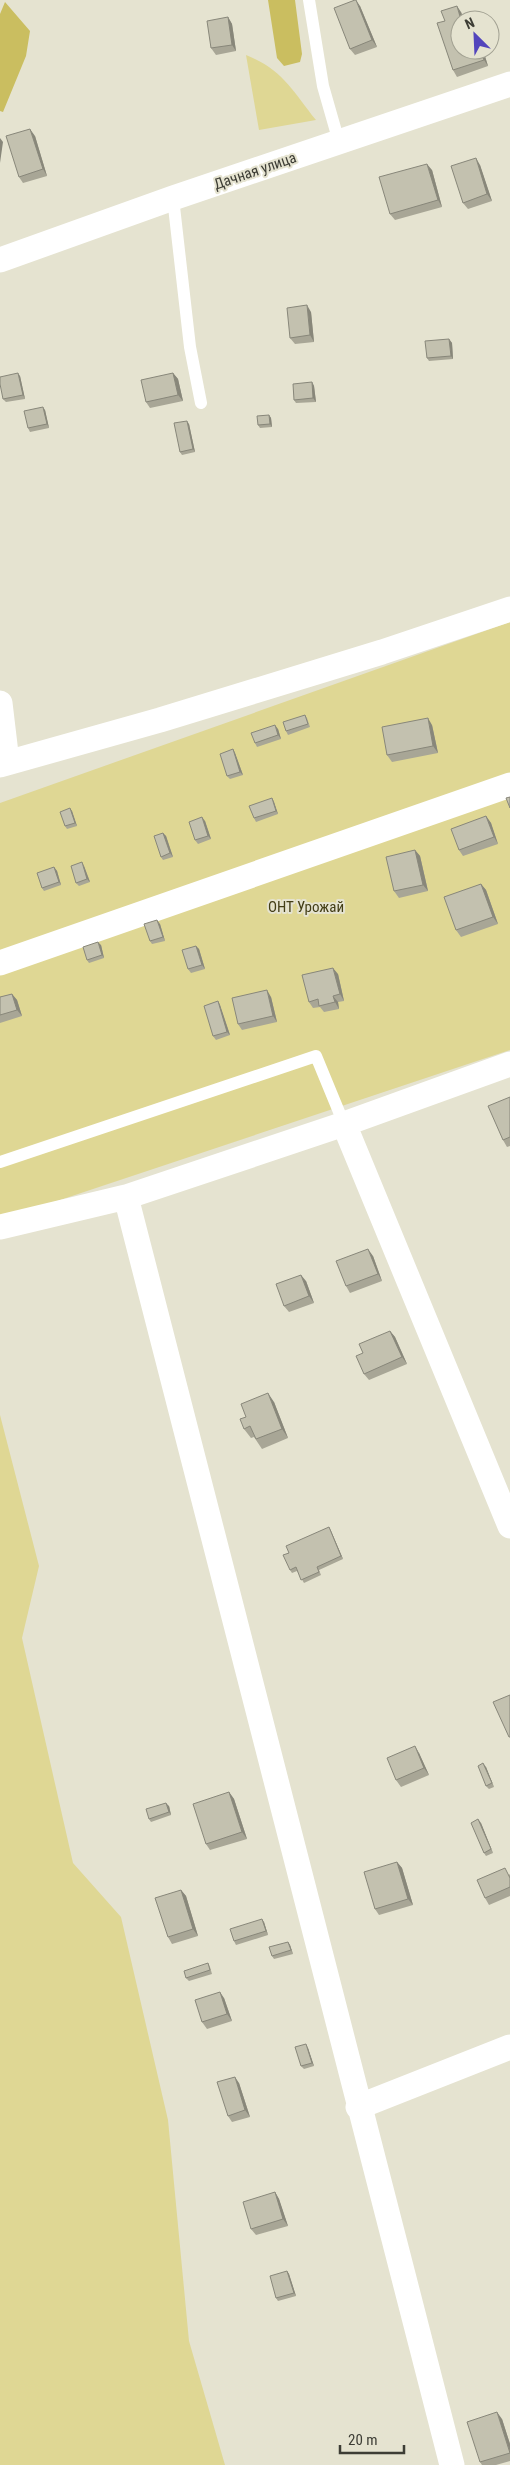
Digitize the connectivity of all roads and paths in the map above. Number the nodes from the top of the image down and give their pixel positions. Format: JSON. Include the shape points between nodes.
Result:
{"nodes":[{"id":1,"x":309,"y":0,"type":"edge"},
{"id":2,"x":510,"y":84,"type":"edge"},
{"id":3,"x":339,"y":142,"type":"junction"},
{"id":4,"x":173,"y":198,"type":"junction"},
{"id":5,"x":0,"y":260,"type":"edge"},
{"id":6,"x":201,"y":403,"type":"dead end"},
{"id":7,"x":507,"y":613,"type":"edge"},
{"id":8,"x":0,"y":703,"type":"edge"},
{"id":9,"x":4,"y":764,"type":"edge"},
{"id":10,"x":510,"y":785,"type":"edge"},
{"id":11,"x":0,"y":963,"type":"edge"},
{"id":12,"x":510,"y":1064,"type":"edge"},
{"id":13,"x":344,"y":1124,"type":"junction"},
{"id":14,"x":0,"y":1162,"type":"edge"},
{"id":15,"x":126,"y":1197,"type":"junction"},
{"id":16,"x":0,"y":1227,"type":"edge"},
{"id":17,"x":510,"y":1526,"type":"edge"},
{"id":18,"x":510,"y":2047,"type":"edge"},
{"id":19,"x":358,"y":2107,"type":"junction"},
{"id":20,"x":452,"y":2465,"type":"edge"}],
"edges":[{"from":1,"to":3,"type":"lane","via":[[323,86]]},
{"from":2,"to":3,"type":"street","name":"Дачная улица"},
{"from":3,"to":4,"type":"street","name":"Дачная улица"},
{"from":4,"to":5,"type":"street","name":"Дачная улица"},
{"from":4,"to":6,"type":"lane","via":[[190,347]]},
{"from":7,"to":9,"type":"street","via":[[160,720]]},
{"from":8,"to":9,"type":"street"},
{"from":10,"to":11,"type":"street"},
{"from":12,"to":13,"type":"street"},
{"from":13,"to":14,"type":"lane","via":[[316,1056]]},
{"from":13,"to":15,"type":"street"},
{"from":13,"to":17,"type":"street"},
{"from":15,"to":16,"type":"street"},
{"from":15,"to":19,"type":"street"},
{"from":18,"to":19,"type":"street"},
{"from":19,"to":20,"type":"street"}]}
